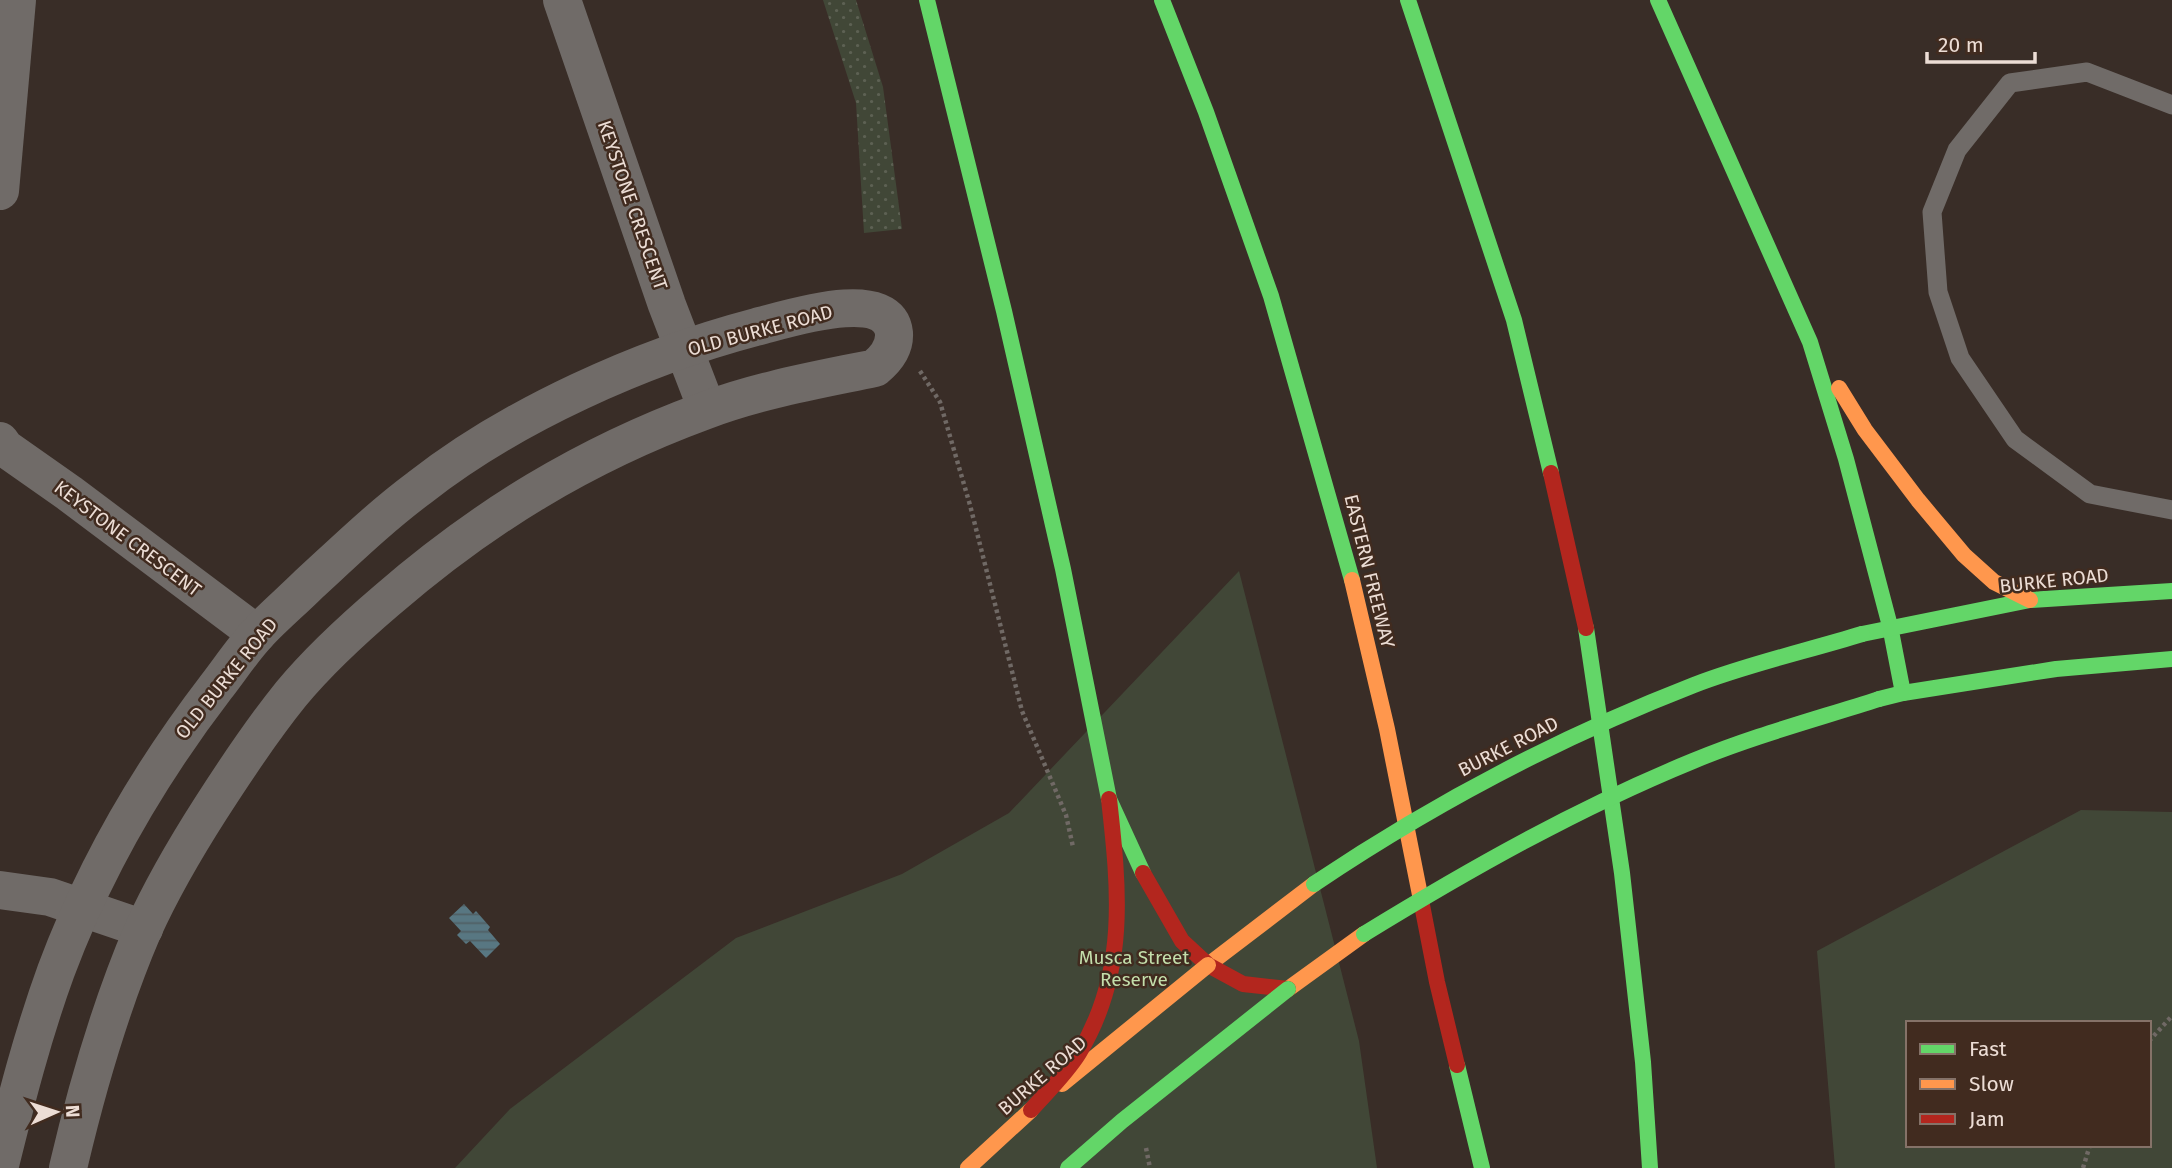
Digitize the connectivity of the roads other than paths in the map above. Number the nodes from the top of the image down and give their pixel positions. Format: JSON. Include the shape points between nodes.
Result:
{"nodes":[{"id":1,"x":17,"y":0,"type":"edge"},
{"id":2,"x":562,"y":0,"type":"edge"},
{"id":3,"x":927,"y":0,"type":"edge"},
{"id":4,"x":1162,"y":0,"type":"edge"},
{"id":5,"x":1408,"y":0,"type":"edge"},
{"id":6,"x":1658,"y":0,"type":"edge"},
{"id":7,"x":2172,"y":105,"type":"edge"},
{"id":8,"x":0,"y":191,"type":"edge"},
{"id":9,"x":1810,"y":342,"type":"junction"},
{"id":10,"x":683,"y":349,"type":"junction"},
{"id":11,"x":707,"y":409,"type":"junction"},
{"id":12,"x":0,"y":442,"type":"edge"},
{"id":13,"x":2172,"y":510,"type":"edge"},
{"id":14,"x":2172,"y":591,"type":"edge"},
{"id":15,"x":2030,"y":600,"type":"junction"},
{"id":16,"x":1890,"y":626,"type":"junction"},
{"id":17,"x":257,"y":634,"type":"junction"},
{"id":18,"x":2172,"y":659,"type":"edge"},
{"id":19,"x":1903,"y":693,"type":"junction"},
{"id":20,"x":1109,"y":799,"type":"junction"},
{"id":21,"x":0,"y":890,"type":"edge"},
{"id":22,"x":84,"y":908,"type":"junction"},
{"id":23,"x":144,"y":929,"type":"junction"},
{"id":24,"x":1208,"y":965,"type":"junction"},
{"id":25,"x":1288,"y":989,"type":"junction"},
{"id":26,"x":1031,"y":1111,"type":"junction"},
{"id":27,"x":0,"y":1165,"type":"edge"},
{"id":28,"x":68,"y":1168,"type":"edge"},
{"id":29,"x":968,"y":1168,"type":"edge"},
{"id":30,"x":1068,"y":1168,"type":"edge"},
{"id":31,"x":1482,"y":1168,"type":"edge"},
{"id":32,"x":1650,"y":1168,"type":"edge"}],
"edges":[{"from":1,"to":8,"type":"street"},
{"from":2,"to":10,"type":"street","name":"KEYSTONE CRESCENT"},
{"from":3,"to":20,"type":"main road","via":[[1063,569]]},
{"from":4,"to":31,"type":"main road","name":"EASTERN FREEWAY","via":[[1271,296],[1317,452],[1387,729],[1437,982]]},
{"from":5,"to":32,"type":"main road","via":[[1514,320],[1589,642],[1622,873]]},
{"from":6,"to":9,"type":"main road"},
{"from":7,"to":13,"type":"lane","via":[[2087,72],[2010,83],[1957,150],[1932,212],[1938,292],[1960,358],[2015,439],[2090,494]]},
{"from":9,"to":15,"type":"main road","via":[[1865,430],[1964,555],[1994,582]]},
{"from":9,"to":16,"type":"main road"},
{"from":10,"to":11,"type":"street","name":"KEYSTONE CRESCENT"},
{"from":10,"to":11,"type":"street","name":"OLD BURKE ROAD","via":[[858,306],[886,315],[894,331],[886,358],[875,368]]},
{"from":10,"to":17,"type":"street","name":"OLD BURKE ROAD","via":[[569,397],[489,440],[421,486],[348,546]]},
{"from":11,"to":23,"type":"street","via":[[640,436],[493,517],[421,570],[342,639],[292,692],[238,765],[188,845]]},
{"from":12,"to":17,"type":"street","name":"KEYSTONE CRESCENT"},
{"from":14,"to":15,"type":"main road","name":"BURKE ROAD"},
{"from":15,"to":16,"type":"main road","name":"BURKE ROAD"},
{"from":16,"to":19,"type":"main road"},
{"from":16,"to":24,"type":"main road","name":"BURKE ROAD","bridge":true,"via":[[1698,684],[1588,729],[1381,839]]},
{"from":17,"to":22,"type":"street","name":"OLD BURKE ROAD","via":[[176,739],[126,821]]},
{"from":18,"to":19,"type":"main road","via":[[2056,669]]},
{"from":19,"to":25,"type":"main road","bridge":true,"via":[[1695,760],[1605,799],[1449,881]]},
{"from":20,"to":24,"type":"main road","bridge":true,"via":[[1149,887],[1182,941]]},
{"from":20,"to":26,"type":"main road","bridge":true,"via":[[1119,899],[1118,947],[1103,1008],[1077,1055]]},
{"from":21,"to":22,"type":"street","via":[[50,897]]},
{"from":22,"to":23,"type":"street"},
{"from":22,"to":27,"type":"street","name":"OLD BURKE ROAD","via":[[35,1034]]},
{"from":23,"to":28,"type":"street","via":[[92,1071]]},
{"from":24,"to":25,"type":"main road","via":[[1243,984]]},
{"from":24,"to":26,"type":"main road","name":"BURKE ROAD","bridge":true},
{"from":25,"to":30,"type":"main road","bridge":true},
{"from":26,"to":29,"type":"main road","name":"BURKE ROAD"}]}
